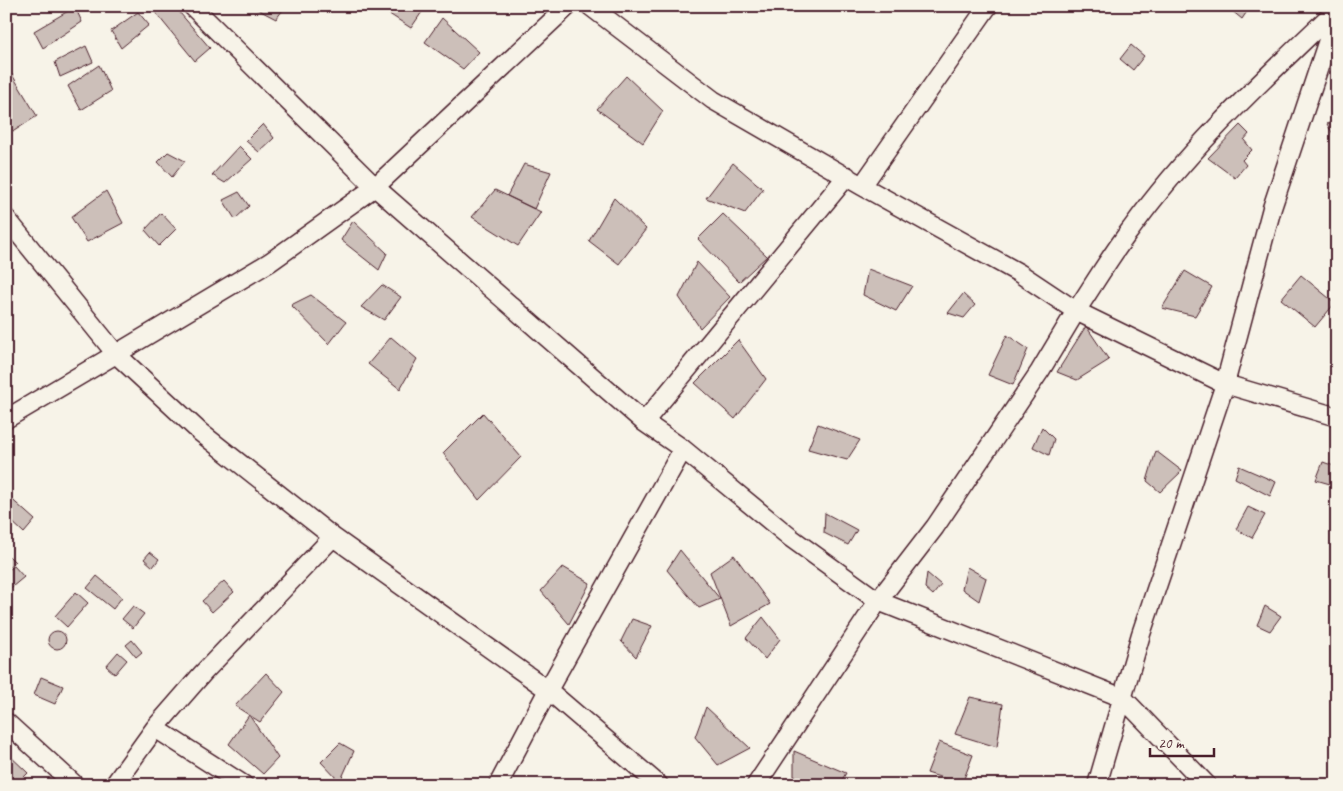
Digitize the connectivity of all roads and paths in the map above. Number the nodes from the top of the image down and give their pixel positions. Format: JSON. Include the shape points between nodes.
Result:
{"nodes":[{"id":1,"x":192,"y":6,"type":"edge"},
{"id":2,"x":568,"y":6,"type":"edge"},
{"id":3,"x":590,"y":6,"type":"edge"},
{"id":4,"x":988,"y":6,"type":"edge"},
{"id":5,"x":1337,"y":11,"type":"edge"},
{"id":6,"x":847,"y":176,"type":"junction"},
{"id":7,"x":375,"y":186,"type":"junction"},
{"id":8,"x":862,"y":186,"type":"junction"},
{"id":9,"x":6,"y":218,"type":"edge"},
{"id":10,"x":1076,"y":311,"type":"junction"},
{"id":11,"x":116,"y":354,"type":"junction"},
{"id":12,"x":1225,"y":384,"type":"junction"},
{"id":13,"x":1337,"y":417,"type":"edge"},
{"id":14,"x":6,"y":419,"type":"edge"},
{"id":15,"x":644,"y":422,"type":"junction"},
{"id":16,"x":683,"y":449,"type":"junction"},
{"id":17,"x":333,"y":537,"type":"junction"},
{"id":18,"x":878,"y":601,"type":"junction"},
{"id":19,"x":548,"y":690,"type":"junction"},
{"id":20,"x":1123,"y":698,"type":"junction"},
{"id":21,"x":6,"y":722,"type":"edge"},
{"id":22,"x":156,"y":728,"type":"junction"},
{"id":23,"x":75,"y":785,"type":"edge"},
{"id":24,"x":114,"y":785,"type":"edge"},
{"id":25,"x":244,"y":785,"type":"edge"},
{"id":26,"x":498,"y":785,"type":"edge"},
{"id":27,"x":659,"y":785,"type":"edge"},
{"id":28,"x":756,"y":785,"type":"edge"},
{"id":29,"x":1097,"y":785,"type":"edge"},
{"id":30,"x":1207,"y":785,"type":"edge"}],
"edges":[{"from":1,"to":7,"type":"street"},
{"from":2,"to":7,"type":"street"},
{"from":3,"to":6,"type":"street","via":[[713,100]]},
{"from":4,"to":8,"type":"street"},
{"from":5,"to":10,"type":"street","via":[[1251,91],[1168,182],[1130,228]]},
{"from":5,"to":12,"type":"street","via":[[1272,208]]},
{"from":6,"to":8,"type":"street"},
{"from":6,"to":15,"type":"street"},
{"from":7,"to":11,"type":"street","via":[[270,262]]},
{"from":7,"to":15,"type":"street"},
{"from":8,"to":10,"type":"street","via":[[1018,273]]},
{"from":9,"to":11,"type":"street"},
{"from":10,"to":12,"type":"street"},
{"from":10,"to":18,"type":"street","via":[[1040,371],[935,527]]},
{"from":11,"to":14,"type":"street"},
{"from":11,"to":17,"type":"street","via":[[200,432]]},
{"from":12,"to":13,"type":"street"},
{"from":12,"to":20,"type":"street","via":[[1141,634]]},
{"from":15,"to":16,"type":"street"},
{"from":16,"to":18,"type":"street","via":[[791,538]]},
{"from":16,"to":19,"type":"street"},
{"from":17,"to":19,"type":"street"},
{"from":17,"to":22,"type":"street","via":[[203,673]]},
{"from":18,"to":20,"type":"street"},
{"from":18,"to":28,"type":"street"},
{"from":19,"to":26,"type":"street"},
{"from":19,"to":27,"type":"street"},
{"from":20,"to":29,"type":"street"},
{"from":20,"to":30,"type":"street"},
{"from":21,"to":23,"type":"street"},
{"from":22,"to":24,"type":"street"},
{"from":22,"to":25,"type":"street"}]}
